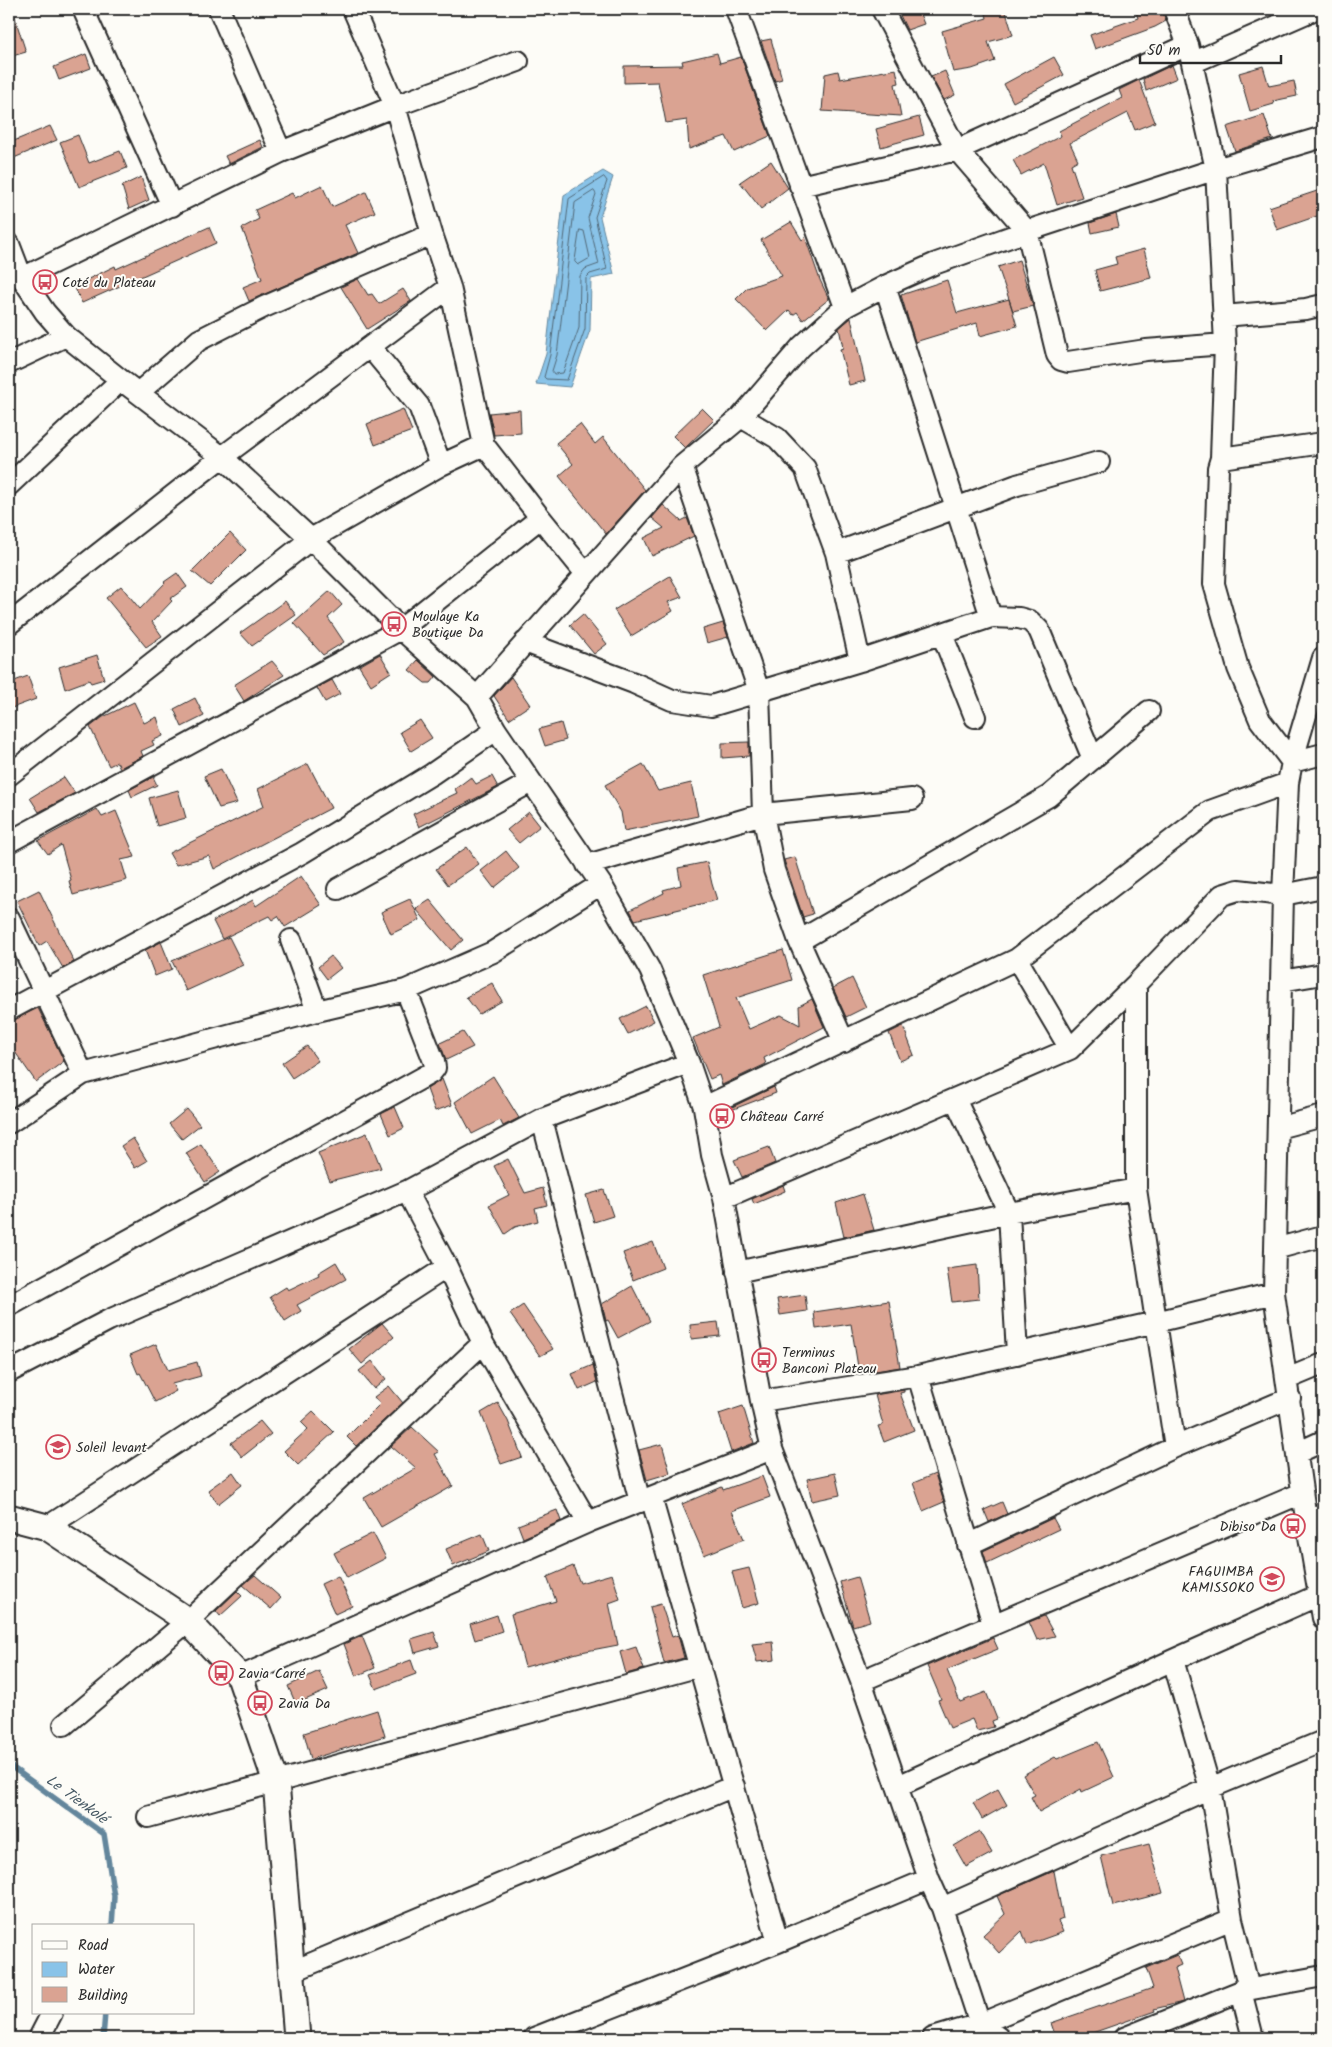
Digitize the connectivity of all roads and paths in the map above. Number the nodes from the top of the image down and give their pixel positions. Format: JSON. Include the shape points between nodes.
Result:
{"nodes":[{"id":1,"x":83,"y":9,"type":"edge"},
{"id":2,"x":219,"y":9,"type":"edge"},
{"id":3,"x":353,"y":9,"type":"edge"},
{"id":4,"x":736,"y":9,"type":"edge"},
{"id":5,"x":884,"y":9,"type":"edge"},
{"id":6,"x":1174,"y":9,"type":"edge"},
{"id":7,"x":1311,"y":11,"type":"dead end"},
{"id":8,"x":1190,"y":54,"type":"junction"},
{"id":9,"x":518,"y":61,"type":"dead end"},
{"id":10,"x":395,"y":106,"type":"junction"},
{"id":11,"x":1323,"y":137,"type":"edge"},
{"id":12,"x":957,"y":150,"type":"junction"},
{"id":13,"x":282,"y":152,"type":"junction"},
{"id":14,"x":1216,"y":169,"type":"junction"},
{"id":15,"x":800,"y":186,"type":"junction"},
{"id":16,"x":172,"y":206,"type":"junction"},
{"id":17,"x":1027,"y":230,"type":"junction"},
{"id":18,"x":432,"y":234,"type":"junction"},
{"id":19,"x":9,"y":244,"type":"edge"},
{"id":20,"x":22,"y":278,"type":"junction"},
{"id":21,"x":885,"y":286,"type":"junction"},
{"id":22,"x":450,"y":288,"type":"junction"},
{"id":23,"x":1323,"y":305,"type":"edge"},
{"id":24,"x":845,"y":307,"type":"junction"},
{"id":25,"x":1223,"y":316,"type":"junction"},
{"id":26,"x":66,"y":336,"type":"junction"},
{"id":27,"x":1225,"y":344,"type":"junction"},
{"id":28,"x":370,"y":346,"type":"junction"},
{"id":29,"x":9,"y":363,"type":"edge"},
{"id":30,"x":120,"y":380,"type":"junction"},
{"id":31,"x":138,"y":393,"type":"junction"},
{"id":32,"x":741,"y":417,"type":"junction"},
{"id":33,"x":1323,"y":443,"type":"edge"},
{"id":34,"x":484,"y":445,"type":"junction"},
{"id":35,"x":222,"y":457,"type":"junction"},
{"id":36,"x":1221,"y":458,"type":"junction"},
{"id":37,"x":1099,"y":462,"type":"dead end"},
{"id":38,"x":441,"y":465,"type":"junction"},
{"id":39,"x":682,"y":466,"type":"junction"},
{"id":40,"x":9,"y":486,"type":"edge"},
{"id":41,"x":956,"y":509,"type":"junction"},
{"id":42,"x":538,"y":516,"type":"junction"},
{"id":43,"x":311,"y":538,"type":"junction"},
{"id":44,"x":836,"y":553,"type":"junction"},
{"id":45,"x":586,"y":574,"type":"junction"},
{"id":46,"x":991,"y":617,"type":"junction"},
{"id":47,"x":9,"y":624,"type":"edge"},
{"id":48,"x":401,"y":629,"type":"junction"},
{"id":49,"x":942,"y":634,"type":"junction"},
{"id":50,"x":526,"y":642,"type":"junction"},
{"id":51,"x":1323,"y":658,"type":"edge"},
{"id":52,"x":860,"y":661,"type":"junction"},
{"id":53,"x":759,"y":691,"type":"junction"},
{"id":54,"x":478,"y":698,"type":"junction"},
{"id":55,"x":1149,"y":711,"type":"dead end"},
{"id":56,"x":975,"y":717,"type":"dead end"},
{"id":57,"x":496,"y":730,"type":"junction"},
{"id":58,"x":1323,"y":754,"type":"edge"},
{"id":59,"x":1093,"y":759,"type":"junction"},
{"id":60,"x":1292,"y":762,"type":"junction"},
{"id":61,"x":9,"y":775,"type":"edge"},
{"id":62,"x":531,"y":782,"type":"junction"},
{"id":63,"x":1288,"y":783,"type":"junction"},
{"id":64,"x":912,"y":799,"type":"dead end"},
{"id":65,"x":763,"y":814,"type":"junction"},
{"id":66,"x":9,"y":842,"type":"edge"},
{"id":67,"x":587,"y":865,"type":"junction"},
{"id":68,"x":601,"y":884,"type":"junction"},
{"id":69,"x":1323,"y":887,"type":"edge"},
{"id":70,"x":338,"y":890,"type":"dead end"},
{"id":71,"x":1283,"y":895,"type":"junction"},
{"id":72,"x":9,"y":918,"type":"edge"},
{"id":73,"x":291,"y":940,"type":"dead end"},
{"id":74,"x":798,"y":941,"type":"junction"},
{"id":75,"x":1017,"y":959,"type":"junction"},
{"id":76,"x":1323,"y":974,"type":"edge"},
{"id":77,"x":1281,"y":981,"type":"junction"},
{"id":78,"x":1136,"y":984,"type":"junction"},
{"id":79,"x":406,"y":990,"type":"junction"},
{"id":80,"x":45,"y":991,"type":"junction"},
{"id":81,"x":9,"y":1010,"type":"edge"},
{"id":82,"x":317,"y":1011,"type":"junction"},
{"id":83,"x":844,"y":1042,"type":"junction"},
{"id":84,"x":1070,"y":1049,"type":"junction"},
{"id":85,"x":689,"y":1063,"type":"junction"},
{"id":86,"x":83,"y":1074,"type":"junction"},
{"id":87,"x":955,"y":1099,"type":"junction"},
{"id":88,"x":704,"y":1107,"type":"junction"},
{"id":89,"x":1323,"y":1116,"type":"edge"},
{"id":90,"x":542,"y":1119,"type":"junction"},
{"id":91,"x":9,"y":1122,"type":"edge"},
{"id":92,"x":1278,"y":1128,"type":"junction"},
{"id":93,"x":1136,"y":1189,"type":"junction"},
{"id":94,"x":407,"y":1191,"type":"junction"},
{"id":95,"x":724,"y":1198,"type":"junction"},
{"id":96,"x":1009,"y":1214,"type":"junction"},
{"id":97,"x":1323,"y":1236,"type":"edge"},
{"id":98,"x":1275,"y":1249,"type":"junction"},
{"id":99,"x":447,"y":1267,"type":"junction"},
{"id":100,"x":737,"y":1272,"type":"junction"},
{"id":101,"x":1274,"y":1293,"type":"junction"},
{"id":102,"x":9,"y":1306,"type":"edge"},
{"id":103,"x":1156,"y":1322,"type":"junction"},
{"id":104,"x":483,"y":1343,"type":"junction"},
{"id":105,"x":1017,"y":1354,"type":"junction"},
{"id":106,"x":1323,"y":1364,"type":"edge"},
{"id":107,"x":9,"y":1372,"type":"edge"},
{"id":108,"x":918,"y":1376,"type":"junction"},
{"id":109,"x":1288,"y":1388,"type":"junction"},
{"id":110,"x":762,"y":1401,"type":"junction"},
{"id":111,"x":1323,"y":1441,"type":"edge"},
{"id":112,"x":1175,"y":1447,"type":"junction"},
{"id":113,"x":772,"y":1449,"type":"junction"},
{"id":114,"x":1297,"y":1453,"type":"junction"},
{"id":115,"x":1302,"y":1493,"type":"junction"},
{"id":116,"x":645,"y":1500,"type":"junction"},
{"id":117,"x":9,"y":1517,"type":"edge"},
{"id":118,"x":1314,"y":1517,"type":"edge"},
{"id":119,"x":588,"y":1522,"type":"junction"},
{"id":120,"x":47,"y":1527,"type":"junction"},
{"id":121,"x":968,"y":1545,"type":"junction"},
{"id":122,"x":1319,"y":1567,"type":"edge"},
{"id":123,"x":1319,"y":1594,"type":"junction"},
{"id":124,"x":1323,"y":1618,"type":"edge"},
{"id":125,"x":188,"y":1621,"type":"junction"},
{"id":126,"x":993,"y":1624,"type":"junction"},
{"id":127,"x":1172,"y":1660,"type":"junction"},
{"id":128,"x":700,"y":1666,"type":"junction"},
{"id":129,"x":240,"y":1677,"type":"junction"},
{"id":130,"x":860,"y":1681,"type":"junction"},
{"id":131,"x":64,"y":1725,"type":"dead end"},
{"id":132,"x":1323,"y":1741,"type":"edge"},
{"id":133,"x":276,"y":1782,"type":"junction"},
{"id":134,"x":734,"y":1786,"type":"junction"},
{"id":135,"x":898,"y":1786,"type":"junction"},
{"id":136,"x":1210,"y":1788,"type":"junction"},
{"id":137,"x":148,"y":1817,"type":"dead end"},
{"id":138,"x":929,"y":1879,"type":"junction"},
{"id":139,"x":942,"y":1908,"type":"junction"},
{"id":140,"x":1232,"y":1919,"type":"junction"},
{"id":141,"x":778,"y":1942,"type":"junction"},
{"id":142,"x":291,"y":1972,"type":"junction"},
{"id":143,"x":1323,"y":1976,"type":"edge"},
{"id":144,"x":1245,"y":1990,"type":"junction"},
{"id":145,"x":51,"y":2014,"type":"edge"},
{"id":146,"x":980,"y":2024,"type":"junction"},
{"id":147,"x":39,"y":2038,"type":"edge"},
{"id":148,"x":297,"y":2038,"type":"edge"},
{"id":149,"x":534,"y":2038,"type":"edge"},
{"id":150,"x":933,"y":2038,"type":"edge"},
{"id":151,"x":999,"y":2038,"type":"edge"},
{"id":152,"x":1124,"y":2038,"type":"edge"},
{"id":153,"x":1253,"y":2038,"type":"edge"}],
"edges":[{"from":1,"to":16,"type":"street"},
{"from":2,"to":13,"type":"street"},
{"from":3,"to":10,"type":"street"},
{"from":4,"to":15,"type":"street"},
{"from":5,"to":12,"type":"street"},
{"from":6,"to":8,"type":"street"},
{"from":7,"to":8,"type":"street"},
{"from":8,"to":12,"type":"street"},
{"from":8,"to":14,"type":"street"},
{"from":9,"to":10,"type":"street"},
{"from":10,"to":13,"type":"street"},
{"from":10,"to":18,"type":"street"},
{"from":11,"to":14,"type":"street"},
{"from":12,"to":15,"type":"street"},
{"from":12,"to":17,"type":"street"},
{"from":13,"to":16,"type":"street"},
{"from":14,"to":17,"type":"street"},
{"from":14,"to":25,"type":"street"},
{"from":15,"to":24,"type":"street"},
{"from":16,"to":20,"type":"street"},
{"from":17,"to":21,"type":"street"},
{"from":17,"to":27,"type":"street","via":[[1057,355],[1061,360],[1068,362],[1146,350]]},
{"from":18,"to":22,"type":"street"},
{"from":18,"to":31,"type":"street","via":[[199,340]]},
{"from":19,"to":20,"type":"street"},
{"from":20,"to":26,"type":"street"},
{"from":21,"to":24,"type":"street"},
{"from":21,"to":41,"type":"street"},
{"from":22,"to":28,"type":"street"},
{"from":22,"to":34,"type":"street"},
{"from":23,"to":25,"type":"street","via":[[1306,310]]},
{"from":24,"to":32,"type":"street","via":[[802,347]]},
{"from":25,"to":27,"type":"street"},
{"from":26,"to":29,"type":"street"},
{"from":26,"to":30,"type":"street"},
{"from":27,"to":36,"type":"street"},
{"from":28,"to":35,"type":"street"},
{"from":28,"to":38,"type":"street","via":[[420,406]]},
{"from":30,"to":31,"type":"street"},
{"from":30,"to":40,"type":"street"},
{"from":31,"to":35,"type":"street"},
{"from":32,"to":39,"type":"street"},
{"from":32,"to":44,"type":"street","via":[[777,438],[805,468]]},
{"from":33,"to":36,"type":"street"},
{"from":34,"to":38,"type":"street"},
{"from":34,"to":42,"type":"street"},
{"from":35,"to":43,"type":"street"},
{"from":35,"to":47,"type":"street"},
{"from":36,"to":60,"type":"street","via":[[1214,584],[1238,668],[1256,711]]},
{"from":37,"to":41,"type":"street","via":[[1017,485]]},
{"from":38,"to":43,"type":"street"},
{"from":39,"to":45,"type":"street"},
{"from":39,"to":53,"type":"street"},
{"from":41,"to":44,"type":"street"},
{"from":41,"to":46,"type":"street"},
{"from":42,"to":45,"type":"street"},
{"from":42,"to":48,"type":"street","via":[[534,523]]},
{"from":43,"to":48,"type":"street"},
{"from":43,"to":61,"type":"street"},
{"from":44,"to":52,"type":"street"},
{"from":45,"to":50,"type":"street"},
{"from":46,"to":49,"type":"street"},
{"from":46,"to":59,"type":"street","via":[[1019,618],[1030,621],[1039,630]]},
{"from":48,"to":54,"type":"street"},
{"from":48,"to":66,"type":"street"},
{"from":49,"to":52,"type":"street"},
{"from":49,"to":56,"type":"street"},
{"from":50,"to":53,"type":"street","via":[[672,700],[711,706]]},
{"from":50,"to":54,"type":"street"},
{"from":51,"to":60,"type":"street"},
{"from":52,"to":53,"type":"street"},
{"from":53,"to":65,"type":"street"},
{"from":54,"to":57,"type":"street"},
{"from":55,"to":59,"type":"street"},
{"from":57,"to":62,"type":"street"},
{"from":57,"to":80,"type":"street","via":[[432,774],[302,852]]},
{"from":58,"to":60,"type":"street"},
{"from":59,"to":74,"type":"street","via":[[1049,796]]},
{"from":60,"to":63,"type":"street"},
{"from":62,"to":67,"type":"street"},
{"from":62,"to":70,"type":"street"},
{"from":63,"to":71,"type":"street"},
{"from":63,"to":75,"type":"street","via":[[1210,811]]},
{"from":64,"to":65,"type":"street"},
{"from":65,"to":67,"type":"street"},
{"from":65,"to":74,"type":"street","via":[[774,870]]},
{"from":67,"to":68,"type":"street"},
{"from":68,"to":79,"type":"street","via":[[493,952]]},
{"from":68,"to":85,"type":"street","via":[[650,970]]},
{"from":69,"to":71,"type":"street"},
{"from":71,"to":77,"type":"street"},
{"from":71,"to":78,"type":"street","via":[[1238,890],[1222,895]]},
{"from":72,"to":80,"type":"street"},
{"from":73,"to":82,"type":"street"},
{"from":74,"to":83,"type":"street"},
{"from":75,"to":83,"type":"street"},
{"from":75,"to":84,"type":"street"},
{"from":76,"to":77,"type":"street"},
{"from":77,"to":92,"type":"street"},
{"from":78,"to":84,"type":"street"},
{"from":78,"to":93,"type":"street"},
{"from":79,"to":82,"type":"street"},
{"from":79,"to":102,"type":"street","via":[[434,1061],[435,1068],[431,1073]]},
{"from":80,"to":81,"type":"street"},
{"from":80,"to":86,"type":"street"},
{"from":82,"to":86,"type":"street"},
{"from":83,"to":88,"type":"street"},
{"from":84,"to":87,"type":"street"},
{"from":85,"to":88,"type":"street"},
{"from":85,"to":90,"type":"street"},
{"from":86,"to":91,"type":"street"},
{"from":87,"to":95,"type":"street"},
{"from":87,"to":96,"type":"street"},
{"from":88,"to":95,"type":"street"},
{"from":89,"to":92,"type":"street"},
{"from":90,"to":94,"type":"street"},
{"from":90,"to":116,"type":"street"},
{"from":92,"to":98,"type":"street"},
{"from":93,"to":96,"type":"street"},
{"from":93,"to":103,"type":"street"},
{"from":94,"to":99,"type":"street"},
{"from":94,"to":107,"type":"street","via":[[109,1320]]},
{"from":95,"to":100,"type":"street"},
{"from":96,"to":100,"type":"street"},
{"from":96,"to":105,"type":"street"},
{"from":97,"to":98,"type":"street"},
{"from":98,"to":101,"type":"street"},
{"from":99,"to":104,"type":"street"},
{"from":99,"to":120,"type":"street"},
{"from":100,"to":110,"type":"street"},
{"from":101,"to":103,"type":"street"},
{"from":101,"to":109,"type":"street"},
{"from":103,"to":105,"type":"street"},
{"from":103,"to":112,"type":"street"},
{"from":104,"to":119,"type":"street"},
{"from":104,"to":125,"type":"street"},
{"from":105,"to":108,"type":"street"},
{"from":106,"to":109,"type":"street"},
{"from":108,"to":110,"type":"street"},
{"from":108,"to":121,"type":"street"},
{"from":109,"to":112,"type":"street"},
{"from":109,"to":114,"type":"street"},
{"from":110,"to":113,"type":"street"},
{"from":111,"to":114,"type":"street"},
{"from":112,"to":121,"type":"street"},
{"from":113,"to":116,"type":"street"},
{"from":113,"to":130,"type":"street"},
{"from":114,"to":115,"type":"street"},
{"from":115,"to":118,"type":"street"},
{"from":115,"to":126,"type":"street"},
{"from":116,"to":119,"type":"street"},
{"from":116,"to":128,"type":"street"},
{"from":117,"to":120,"type":"main road"},
{"from":118,"to":122,"type":"street"},
{"from":119,"to":129,"type":"street"},
{"from":120,"to":125,"type":"main road"},
{"from":121,"to":126,"type":"street"},
{"from":122,"to":123,"type":"street"},
{"from":123,"to":124,"type":"street"},
{"from":123,"to":127,"type":"street"},
{"from":125,"to":129,"type":"main road"},
{"from":125,"to":131,"type":"street"},
{"from":126,"to":130,"type":"street"},
{"from":127,"to":135,"type":"street"},
{"from":127,"to":136,"type":"street"},
{"from":128,"to":133,"type":"street"},
{"from":128,"to":134,"type":"street"},
{"from":129,"to":133,"type":"main road"},
{"from":130,"to":135,"type":"street"},
{"from":132,"to":136,"type":"street"},
{"from":133,"to":137,"type":"street"},
{"from":133,"to":142,"type":"main road"},
{"from":134,"to":141,"type":"street"},
{"from":134,"to":142,"type":"street"},
{"from":135,"to":138,"type":"street"},
{"from":136,"to":139,"type":"street"},
{"from":136,"to":140,"type":"street"},
{"from":138,"to":139,"type":"street"},
{"from":138,"to":141,"type":"street"},
{"from":139,"to":146,"type":"street"},
{"from":140,"to":144,"type":"street"},
{"from":140,"to":146,"type":"street"},
{"from":141,"to":149,"type":"street"},
{"from":142,"to":148,"type":"main road"},
{"from":143,"to":144,"type":"street"},
{"from":144,"to":152,"type":"street"},
{"from":144,"to":153,"type":"street"},
{"from":145,"to":147,"type":"street"},
{"from":146,"to":150,"type":"street"},
{"from":146,"to":151,"type":"street"}]}
